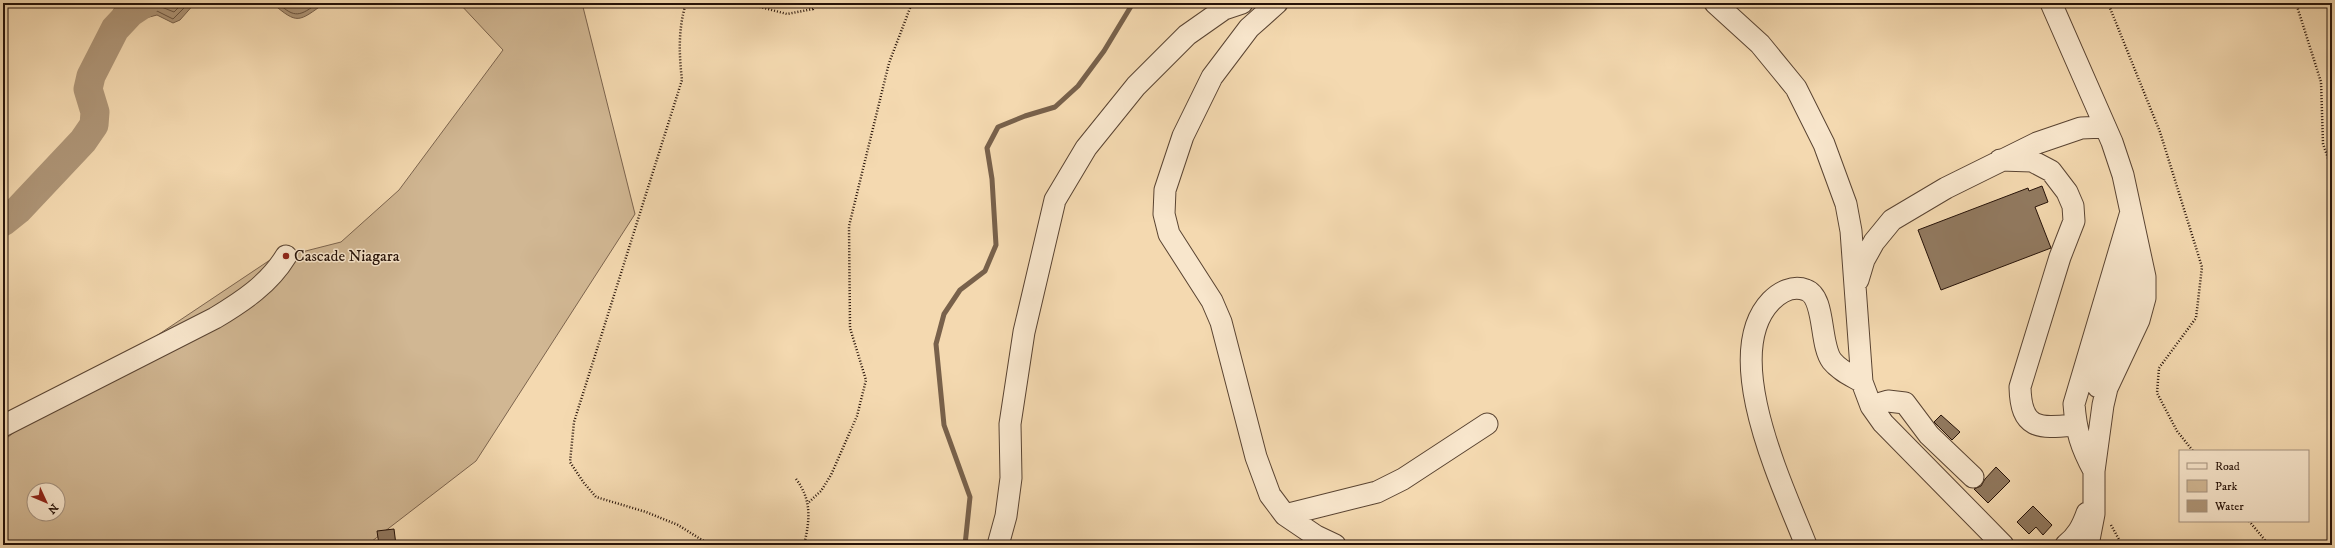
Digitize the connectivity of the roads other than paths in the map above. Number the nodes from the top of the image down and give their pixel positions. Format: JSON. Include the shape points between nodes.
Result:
{"nodes":[{"id":1,"x":1242,"y":3,"type":"edge"},
{"id":2,"x":1715,"y":3,"type":"edge"},
{"id":3,"x":2051,"y":3,"type":"edge"},
{"id":4,"x":1269,"y":4,"type":"edge"},
{"id":5,"x":2106,"y":127,"type":"junction"},
{"id":6,"x":2000,"y":160,"type":"junction"},
{"id":7,"x":2131,"y":212,"type":"junction"},
{"id":8,"x":286,"y":256,"type":"dead end"},
{"id":9,"x":1855,"y":290,"type":"junction"},
{"id":10,"x":1862,"y":382,"type":"junction"},
{"id":11,"x":1871,"y":406,"type":"junction"},
{"id":12,"x":1487,"y":424,"type":"dead end"},
{"id":13,"x":2076,"y":425,"type":"junction"},
{"id":14,"x":3,"y":426,"type":"edge"},
{"id":15,"x":2094,"y":471,"type":"junction"},
{"id":16,"x":1973,"y":477,"type":"dead end"},
{"id":17,"x":2093,"y":491,"type":"junction"},
{"id":18,"x":1285,"y":515,"type":"junction"},
{"id":19,"x":1981,"y":524,"type":"junction"},
{"id":20,"x":998,"y":545,"type":"edge"},
{"id":21,"x":1335,"y":545,"type":"edge"},
{"id":22,"x":1806,"y":545,"type":"edge"},
{"id":23,"x":1990,"y":545,"type":"edge"},
{"id":24,"x":2003,"y":545,"type":"edge"},
{"id":25,"x":2066,"y":545,"type":"edge"},
{"id":26,"x":2088,"y":545,"type":"edge"}],
"edges":[{"from":1,"to":20,"type":"street","via":[[1224,9],[1187,35],[1136,86],[1086,148],[1055,200],[1024,332],[1010,424],[1011,478]]},
{"from":2,"to":9,"type":"street","via":[[1760,44],[1796,88],[1824,144],[1846,204],[1851,231]]},
{"from":3,"to":5,"type":"street"},
{"from":4,"to":18,"type":"street","via":[[1212,77],[1183,136],[1165,190],[1164,214],[1169,234],[1212,301],[1221,322],[1256,457],[1270,495]]},
{"from":5,"to":6,"type":"street","via":[[2081,128],[2037,143]]},
{"from":5,"to":7,"type":"street","via":[[2123,175]]},
{"from":6,"to":9,"type":"street","via":[[1892,220],[1874,242],[1864,260]]},
{"from":6,"to":13,"type":"street","via":[[2032,161],[2051,171],[2067,192],[2073,206],[2074,221],[2060,257],[2020,387],[2020,402],[2025,414],[2033,423],[2046,428]]},
{"from":7,"to":13,"type":"street","via":[[2074,404]]},
{"from":7,"to":15,"type":"street","via":[[2128,282],[2089,419]]},
{"from":8,"to":14,"type":"street","via":[[277,270],[247,298],[216,318]]},
{"from":9,"to":10,"type":"street"},
{"from":10,"to":11,"type":"street"},
{"from":10,"to":22,"type":"street","via":[[1847,374],[1832,361],[1824,342],[1823,322],[1814,294],[1791,288],[1777,295],[1764,308],[1751,342],[1751,372],[1763,435]]},
{"from":11,"to":16,"type":"street","via":[[1888,401],[1904,403],[1928,435]]},
{"from":11,"to":19,"type":"street","via":[[1883,423]]},
{"from":12,"to":18,"type":"street","via":[[1403,479],[1377,492]]},
{"from":13,"to":15,"type":"street","via":[[2081,446]]},
{"from":15,"to":17,"type":"street"},
{"from":17,"to":25,"type":"street","via":[[2083,526]]},
{"from":17,"to":26,"type":"street","via":[[2094,514]]},
{"from":18,"to":21,"type":"street","via":[[1316,536]]},
{"from":19,"to":23,"type":"street"},
{"from":19,"to":24,"type":"street"}]}
